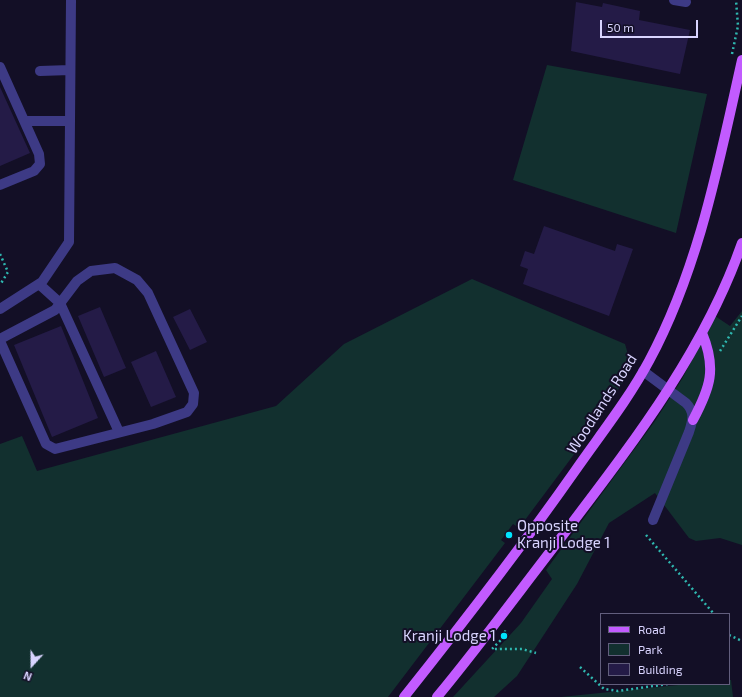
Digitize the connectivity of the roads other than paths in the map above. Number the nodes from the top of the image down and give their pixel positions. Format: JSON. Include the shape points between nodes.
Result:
{"nodes":[{"id":1,"x":71,"y":0,"type":"edge"},
{"id":2,"x":674,"y":0,"type":"edge"},
{"id":3,"x":686,"y":2,"type":"dead end"},
{"id":4,"x":742,"y":60,"type":"edge"},
{"id":5,"x":0,"y":67,"type":"edge"},
{"id":6,"x":70,"y":70,"type":"junction"},
{"id":7,"x":40,"y":71,"type":"dead end"},
{"id":8,"x":24,"y":121,"type":"junction"},
{"id":9,"x":70,"y":121,"type":"junction"},
{"id":10,"x":0,"y":185,"type":"edge"},
{"id":11,"x":742,"y":243,"type":"edge"},
{"id":12,"x":40,"y":284,"type":"junction"},
{"id":13,"x":60,"y":302,"type":"junction"},
{"id":14,"x":0,"y":309,"type":"edge"},
{"id":15,"x":702,"y":333,"type":"junction"},
{"id":16,"x":0,"y":340,"type":"edge"},
{"id":17,"x":643,"y":371,"type":"junction"},
{"id":18,"x":668,"y":390,"type":"junction"},
{"id":19,"x":693,"y":420,"type":"junction"},
{"id":20,"x":119,"y":432,"type":"junction"},
{"id":21,"x":653,"y":520,"type":"dead end"},
{"id":22,"x":404,"y":697,"type":"edge"},
{"id":23,"x":437,"y":697,"type":"edge"}],
"edges":[{"from":1,"to":6,"type":"street"},
{"from":2,"to":3,"type":"street"},
{"from":4,"to":17,"type":"main road","name":"Woodlands Road","via":[[697,242],[683,284]]},
{"from":5,"to":8,"type":"street"},
{"from":6,"to":7,"type":"street"},
{"from":6,"to":9,"type":"street"},
{"from":8,"to":9,"type":"street"},
{"from":8,"to":10,"type":"street","via":[[39,154],[40,164],[34,171]]},
{"from":9,"to":12,"type":"street","via":[[69,242]]},
{"from":11,"to":15,"type":"main road","via":[[723,292]]},
{"from":12,"to":13,"type":"street"},
{"from":12,"to":14,"type":"street"},
{"from":13,"to":16,"type":"street","via":[[55,310]]},
{"from":13,"to":20,"type":"street"},
{"from":13,"to":20,"type":"street","via":[[77,281],[91,271],[115,268],[137,280],[148,293],[194,393],[193,404],[187,412]]},
{"from":15,"to":18,"type":"main road"},
{"from":15,"to":19,"type":"main road","via":[[708,346],[710,376],[705,398]]},
{"from":16,"to":20,"type":"street","via":[[46,444],[55,448]]},
{"from":17,"to":18,"type":"street"},
{"from":17,"to":22,"type":"main road","name":"Woodlands Road","via":[[532,533]]},
{"from":18,"to":19,"type":"street","via":[[690,408]]},
{"from":18,"to":23,"type":"main road","via":[[607,477]]},
{"from":19,"to":21,"type":"street"}]}
